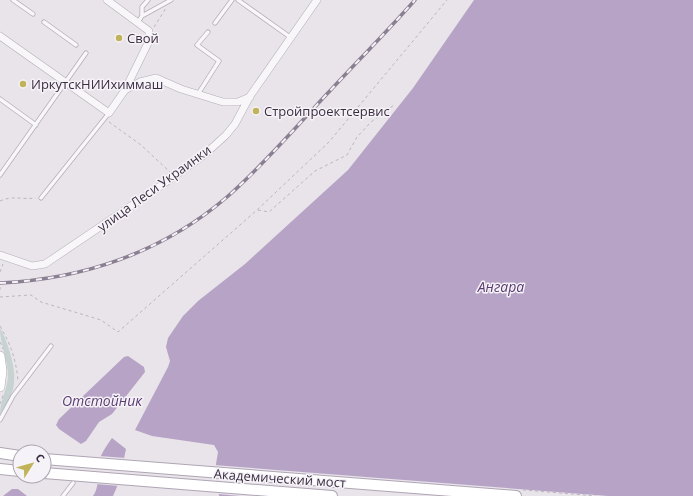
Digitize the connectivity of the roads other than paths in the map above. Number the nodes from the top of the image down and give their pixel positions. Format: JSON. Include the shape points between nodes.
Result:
{"nodes":[{"id":1,"x":14,"y":0,"type":"edge"},
{"id":2,"x":107,"y":0,"type":"edge"},
{"id":3,"x":148,"y":0,"type":"edge"},
{"id":4,"x":171,"y":0,"type":"edge"},
{"id":5,"x":232,"y":0,"type":"edge"},
{"id":6,"x":238,"y":0,"type":"edge"},
{"id":7,"x":317,"y":0,"type":"edge"},
{"id":8,"x":34,"y":14,"type":"dead end"},
{"id":9,"x":140,"y":19,"type":"junction"},
{"id":10,"x":44,"y":22,"type":"dead end"},
{"id":11,"x":215,"y":22,"type":"dead end"},
{"id":12,"x":208,"y":32,"type":"dead end"},
{"id":13,"x":0,"y":36,"type":"edge"},
{"id":14,"x":290,"y":37,"type":"junction"},
{"id":15,"x":76,"y":45,"type":"dead end"},
{"id":16,"x":86,"y":53,"type":"dead end"},
{"id":17,"x":65,"y":82,"type":"junction"},
{"id":18,"x":126,"y":90,"type":"junction"},
{"id":19,"x":198,"y":94,"type":"junction"},
{"id":20,"x":250,"y":96,"type":"junction"},
{"id":21,"x":0,"y":99,"type":"edge"},
{"id":22,"x":107,"y":116,"type":"junction"},
{"id":23,"x":36,"y":125,"type":"junction"},
{"id":24,"x":0,"y":175,"type":"edge"},
{"id":25,"x":41,"y":198,"type":"road end"},
{"id":26,"x":3,"y":257,"type":"edge"},
{"id":27,"x":51,"y":346,"type":"dead end"},
{"id":28,"x":0,"y":356,"type":"edge"},
{"id":29,"x":0,"y":387,"type":"edge"},
{"id":30,"x":0,"y":420,"type":"edge"},
{"id":31,"x":0,"y":453,"type":"edge"},
{"id":32,"x":12,"y":455,"type":"edge"},
{"id":33,"x":52,"y":459,"type":"edge"},
{"id":34,"x":0,"y":469,"type":"edge"},
{"id":35,"x":12,"y":470,"type":"edge"},
{"id":36,"x":52,"y":474,"type":"edge"},
{"id":37,"x":73,"y":482,"type":"dead end"},
{"id":38,"x":63,"y":496,"type":"edge"},
{"id":39,"x":332,"y":496,"type":"edge"},
{"id":40,"x":516,"y":496,"type":"edge"}],
"edges":[{"from":1,"to":8,"type":"lane"},
{"from":2,"to":9,"type":"street"},
{"from":3,"to":9,"type":"lane","via":[[142,7]]},
{"from":4,"to":9,"type":"lane"},
{"from":5,"to":11,"type":"lane"},
{"from":6,"to":14,"type":"lane"},
{"from":7,"to":14,"type":"street","name":"улица Леси Украинки"},
{"from":9,"to":18,"type":"street","via":[[150,35]]},
{"from":10,"to":15,"type":"lane"},
{"from":12,"to":19,"type":"lane","via":[[197,44],[219,61]]},
{"from":13,"to":17,"type":"street"},
{"from":14,"to":20,"type":"street","name":"улица Леси Украинки"},
{"from":16,"to":17,"type":"lane"},
{"from":17,"to":22,"type":"street"},
{"from":17,"to":23,"type":"lane"},
{"from":18,"to":19,"type":"street","via":[[150,78],[156,78]]},
{"from":18,"to":22,"type":"street"},
{"from":19,"to":20,"type":"street","via":[[231,104]]},
{"from":20,"to":26,"type":"street","name":"улица Леси Украинки","via":[[239,118],[226,135],[204,155],[45,264],[32,266]]},
{"from":21,"to":23,"type":"lane"},
{"from":22,"to":25,"type":"lane"},
{"from":23,"to":24,"type":"lane"},
{"from":27,"to":30,"type":"lane"},
{"from":28,"to":29,"type":"main road"},
{"from":31,"to":32,"type":"main road"},
{"from":33,"to":40,"type":"main road","name":"Академический мост"},
{"from":34,"to":35,"type":"main road"},
{"from":36,"to":39,"type":"main road","name":"Академический мост"},
{"from":37,"to":38,"type":"lane"}]}
